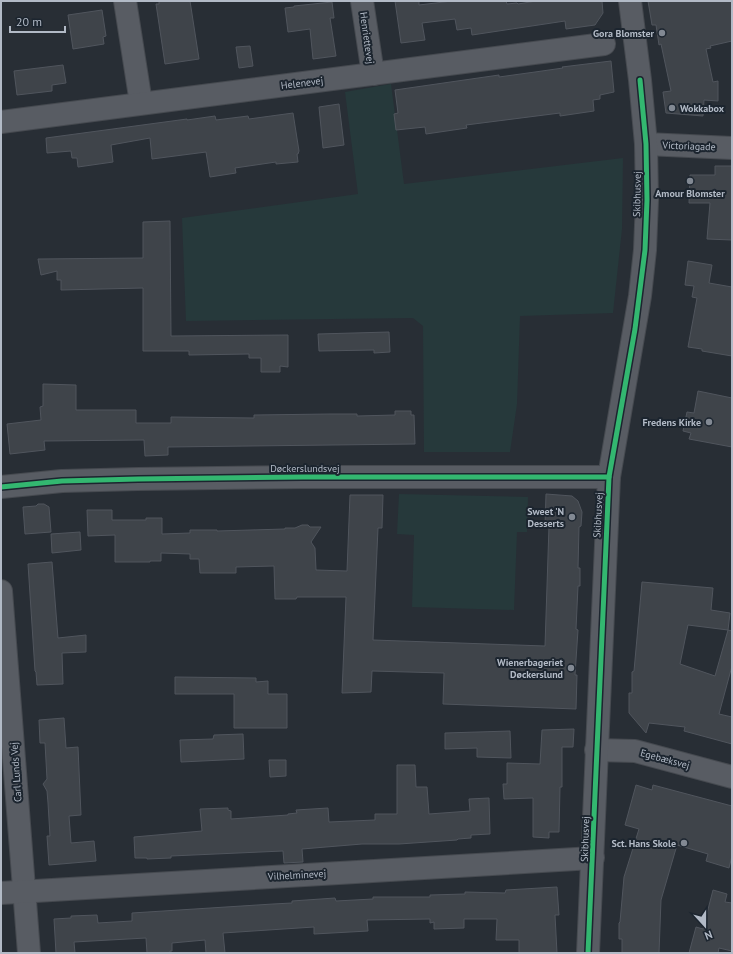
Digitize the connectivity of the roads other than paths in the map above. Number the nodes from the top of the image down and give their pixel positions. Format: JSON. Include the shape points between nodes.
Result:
{"nodes":[{"id":1,"x":125,"y":1,"type":"edge"},
{"id":2,"x":362,"y":1,"type":"edge"},
{"id":3,"x":630,"y":1,"type":"edge"},
{"id":4,"x":604,"y":44,"type":"dead end"},
{"id":5,"x":373,"y":74,"type":"junction"},
{"id":6,"x":141,"y":103,"type":"junction"},
{"id":7,"x":1,"y":122,"type":"edge"},
{"id":8,"x":646,"y":144,"type":"junction"},
{"id":9,"x":732,"y":148,"type":"edge"},
{"id":10,"x":609,"y":477,"type":"junction"},
{"id":11,"x":1,"y":487,"type":"edge"},
{"id":12,"x":1,"y":591,"type":"edge"},
{"id":13,"x":596,"y":750,"type":"junction"},
{"id":14,"x":732,"y":777,"type":"edge"},
{"id":15,"x":593,"y":858,"type":"junction"},
{"id":16,"x":24,"y":892,"type":"junction"},
{"id":17,"x":1,"y":893,"type":"edge"},
{"id":18,"x":29,"y":953,"type":"edge"},
{"id":19,"x":588,"y":953,"type":"edge"}],
"edges":[{"from":1,"to":6,"type":"street"},
{"from":2,"to":5,"type":"street","name":"Henriettevej"},
{"from":3,"to":8,"type":"street","name":"Skibhusvej"},
{"from":4,"to":5,"type":"street","name":"Helenevej"},
{"from":5,"to":6,"type":"street","name":"Helenevej"},
{"from":6,"to":7,"type":"street","name":"Helenevej"},
{"from":8,"to":9,"type":"street","name":"Victoriagade"},
{"from":8,"to":10,"type":"street","name":"Skibhusvej","via":[[647,200],[640,296]]},
{"from":10,"to":11,"type":"street","name":"Døckerslundsvej","via":[[138,479],[62,481]]},
{"from":10,"to":13,"type":"street","name":"Skibhusvej"},
{"from":12,"to":16,"type":"street","name":"Carl Lunds Vej"},
{"from":13,"to":14,"type":"street","name":"Egebæksvej","via":[[635,751]]},
{"from":13,"to":15,"type":"street","name":"Skibhusvej"},
{"from":15,"to":16,"type":"street","name":"Vilhelminevej"},
{"from":15,"to":19,"type":"street","name":"Skibhusvej"},
{"from":16,"to":17,"type":"street","name":"Vilhelminevej"},
{"from":16,"to":18,"type":"street","name":"Carl Lunds Vej"}]}
